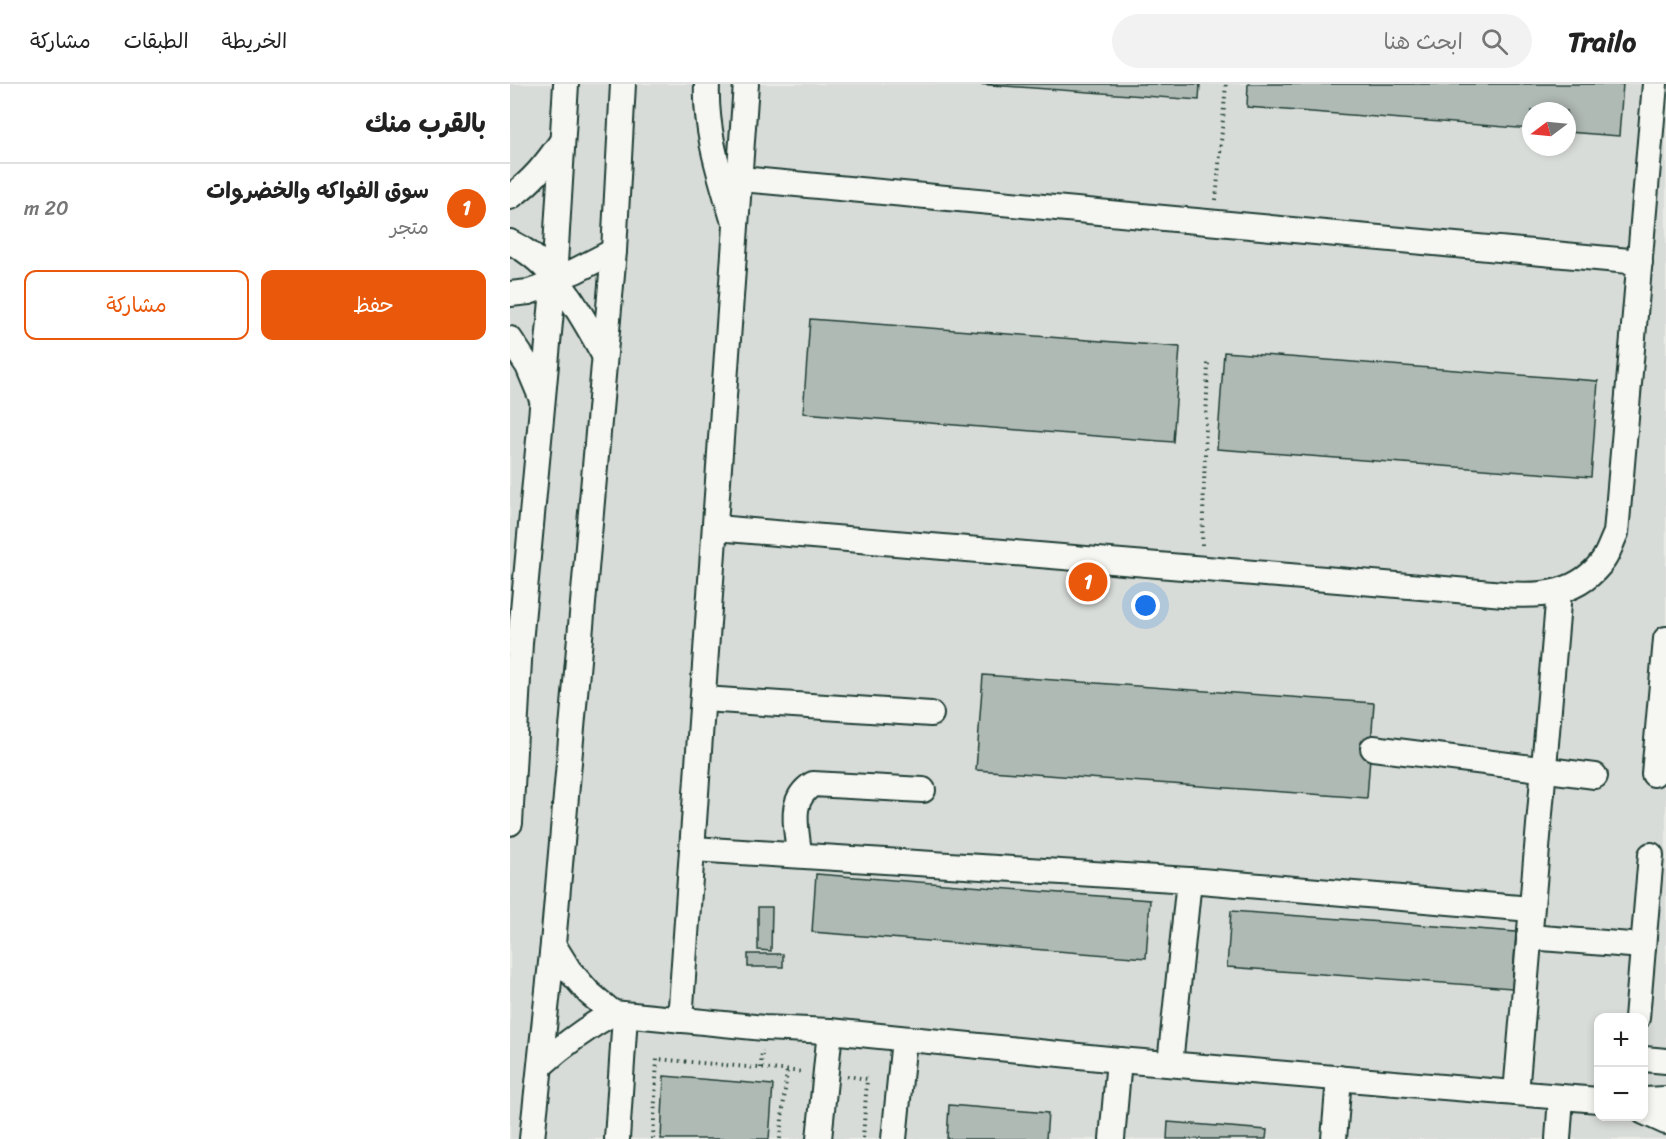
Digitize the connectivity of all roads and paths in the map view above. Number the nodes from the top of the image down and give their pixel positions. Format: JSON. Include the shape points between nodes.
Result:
{"nodes":[{"id":1,"x":566,"y":84,"type":"edge"},
{"id":2,"x":623,"y":84,"type":"edge"},
{"id":3,"x":707,"y":84,"type":"edge"},
{"id":4,"x":746,"y":84,"type":"edge"},
{"id":5,"x":1226,"y":84,"type":"edge"},
{"id":6,"x":1655,"y":84,"type":"edge"},
{"id":7,"x":562,"y":141,"type":"junction"},
{"id":8,"x":741,"y":179,"type":"junction"},
{"id":9,"x":510,"y":197,"type":"edge"},
{"id":10,"x":1214,"y":222,"type":"junction"},
{"id":11,"x":737,"y":231,"type":"junction"},
{"id":12,"x":510,"y":242,"type":"edge"},
{"id":13,"x":614,"y":251,"type":"junction"},
{"id":14,"x":1640,"y":262,"type":"junction"},
{"id":15,"x":554,"y":279,"type":"junction"},
{"id":16,"x":510,"y":294,"type":"edge"},
{"id":17,"x":510,"y":339,"type":"edge"},
{"id":18,"x":604,"y":355,"type":"junction"},
{"id":19,"x":1208,"y":363,"type":"dead end"},
{"id":20,"x":542,"y":399,"type":"junction"},
{"id":21,"x":716,"y":528,"type":"junction"},
{"id":22,"x":1201,"y":568,"type":"junction"},
{"id":23,"x":1559,"y":592,"type":"junction"},
{"id":24,"x":1666,"y":639,"type":"edge"},
{"id":25,"x":515,"y":649,"type":"edge"},
{"id":26,"x":704,"y":699,"type":"junction"},
{"id":27,"x":931,"y":714,"type":"dead end"},
{"id":28,"x":1662,"y":720,"type":"edge"},
{"id":29,"x":1373,"y":748,"type":"dead end"},
{"id":30,"x":1543,"y":769,"type":"junction"},
{"id":31,"x":1654,"y":774,"type":"dead end"},
{"id":32,"x":1595,"y":776,"type":"dead end"},
{"id":33,"x":923,"y":790,"type":"dead end"},
{"id":34,"x":510,"y":823,"type":"edge"},
{"id":35,"x":693,"y":849,"type":"junction"},
{"id":36,"x":798,"y":854,"type":"junction"},
{"id":37,"x":1651,"y":855,"type":"dead end"},
{"id":38,"x":1190,"y":880,"type":"junction"},
{"id":39,"x":1531,"y":909,"type":"junction"},
{"id":40,"x":1529,"y":937,"type":"junction"},
{"id":41,"x":553,"y":944,"type":"junction"},
{"id":42,"x":1643,"y":946,"type":"junction"},
{"id":43,"x":1637,"y":1013,"type":"edge"},
{"id":44,"x":619,"y":1014,"type":"junction"},
{"id":45,"x":680,"y":1020,"type":"junction"},
{"id":46,"x":830,"y":1031,"type":"junction"},
{"id":47,"x":904,"y":1039,"type":"junction"},
{"id":48,"x":1648,"y":1059,"type":"edge"},
{"id":49,"x":1119,"y":1060,"type":"junction"},
{"id":50,"x":1666,"y":1061,"type":"edge"},
{"id":51,"x":1170,"y":1064,"type":"junction"},
{"id":52,"x":540,"y":1066,"type":"junction"},
{"id":53,"x":787,"y":1070,"type":"junction"},
{"id":54,"x":825,"y":1074,"type":"junction"},
{"id":55,"x":1339,"y":1078,"type":"junction"},
{"id":56,"x":1516,"y":1093,"type":"junction"},
{"id":57,"x":1562,"y":1097,"type":"junction"},
{"id":58,"x":1666,"y":1099,"type":"edge"},
{"id":59,"x":1594,"y":1100,"type":"edge"},
{"id":60,"x":1648,"y":1100,"type":"edge"},
{"id":61,"x":1648,"y":1114,"type":"edge"},
{"id":62,"x":1666,"y":1122,"type":"edge"},
{"id":63,"x":532,"y":1139,"type":"edge"},
{"id":64,"x":616,"y":1139,"type":"edge"},
{"id":65,"x":653,"y":1139,"type":"edge"},
{"id":66,"x":780,"y":1139,"type":"edge"},
{"id":67,"x":819,"y":1139,"type":"edge"},
{"id":68,"x":863,"y":1139,"type":"edge"},
{"id":69,"x":894,"y":1139,"type":"edge"},
{"id":70,"x":1112,"y":1139,"type":"edge"},
{"id":71,"x":1334,"y":1139,"type":"edge"},
{"id":72,"x":1558,"y":1139,"type":"edge"}],
"edges":[{"from":1,"to":7,"type":"street"},
{"from":2,"to":13,"type":"street"},
{"from":3,"to":11,"type":"street","via":[[710,137]]},
{"from":4,"to":8,"type":"street"},
{"from":5,"to":10,"type":"path"},
{"from":6,"to":14,"type":"street"},
{"from":7,"to":9,"type":"street","via":[[546,165]]},
{"from":7,"to":15,"type":"street"},
{"from":8,"to":10,"type":"street"},
{"from":8,"to":11,"type":"street"},
{"from":10,"to":14,"type":"street"},
{"from":11,"to":21,"type":"street"},
{"from":12,"to":15,"type":"street","via":[[534,256]]},
{"from":13,"to":15,"type":"street"},
{"from":13,"to":18,"type":"street"},
{"from":14,"to":23,"type":"street","via":[[1616,533],[1604,559],[1585,579]]},
{"from":15,"to":16,"type":"street","via":[[529,292]]},
{"from":15,"to":18,"type":"street"},
{"from":15,"to":20,"type":"street"},
{"from":17,"to":20,"type":"street","via":[[528,366]]},
{"from":18,"to":41,"type":"street"},
{"from":19,"to":22,"type":"path"},
{"from":20,"to":25,"type":"street"},
{"from":21,"to":22,"type":"street"},
{"from":21,"to":26,"type":"street"},
{"from":22,"to":23,"type":"street","via":[[1532,596]]},
{"from":23,"to":30,"type":"street"},
{"from":24,"to":28,"type":"street"},
{"from":25,"to":34,"type":"street"},
{"from":26,"to":27,"type":"street"},
{"from":26,"to":35,"type":"street"},
{"from":28,"to":31,"type":"street"},
{"from":29,"to":30,"type":"street"},
{"from":30,"to":32,"type":"street"},
{"from":30,"to":39,"type":"street"},
{"from":33,"to":36,"type":"street","via":[[813,784],[797,800]]},
{"from":35,"to":36,"type":"street"},
{"from":35,"to":45,"type":"street"},
{"from":36,"to":38,"type":"street"},
{"from":37,"to":42,"type":"street"},
{"from":38,"to":39,"type":"street"},
{"from":38,"to":51,"type":"street"},
{"from":39,"to":40,"type":"street"},
{"from":40,"to":42,"type":"street"},
{"from":40,"to":56,"type":"street"},
{"from":41,"to":44,"type":"street","via":[[589,993]]},
{"from":41,"to":52,"type":"street"},
{"from":42,"to":43,"type":"street"},
{"from":44,"to":45,"type":"street"},
{"from":44,"to":52,"type":"street","via":[[586,1028]]},
{"from":44,"to":64,"type":"street"},
{"from":45,"to":46,"type":"street"},
{"from":46,"to":47,"type":"street"},
{"from":46,"to":54,"type":"street"},
{"from":47,"to":49,"type":"street"},
{"from":47,"to":69,"type":"street"},
{"from":48,"to":50,"type":"street"},
{"from":49,"to":51,"type":"street"},
{"from":49,"to":70,"type":"street"},
{"from":51,"to":55,"type":"street"},
{"from":52,"to":63,"type":"street"},
{"from":53,"to":54,"type":"path"},
{"from":53,"to":65,"type":"path","via":[[657,1059]]},
{"from":53,"to":66,"type":"path"},
{"from":54,"to":67,"type":"street"},
{"from":54,"to":68,"type":"path","via":[[867,1079]]},
{"from":55,"to":56,"type":"street"},
{"from":55,"to":71,"type":"street"},
{"from":56,"to":57,"type":"street"},
{"from":57,"to":59,"type":"street"},
{"from":57,"to":72,"type":"street"},
{"from":58,"to":60,"type":"street"},
{"from":61,"to":62,"type":"street"}]}
